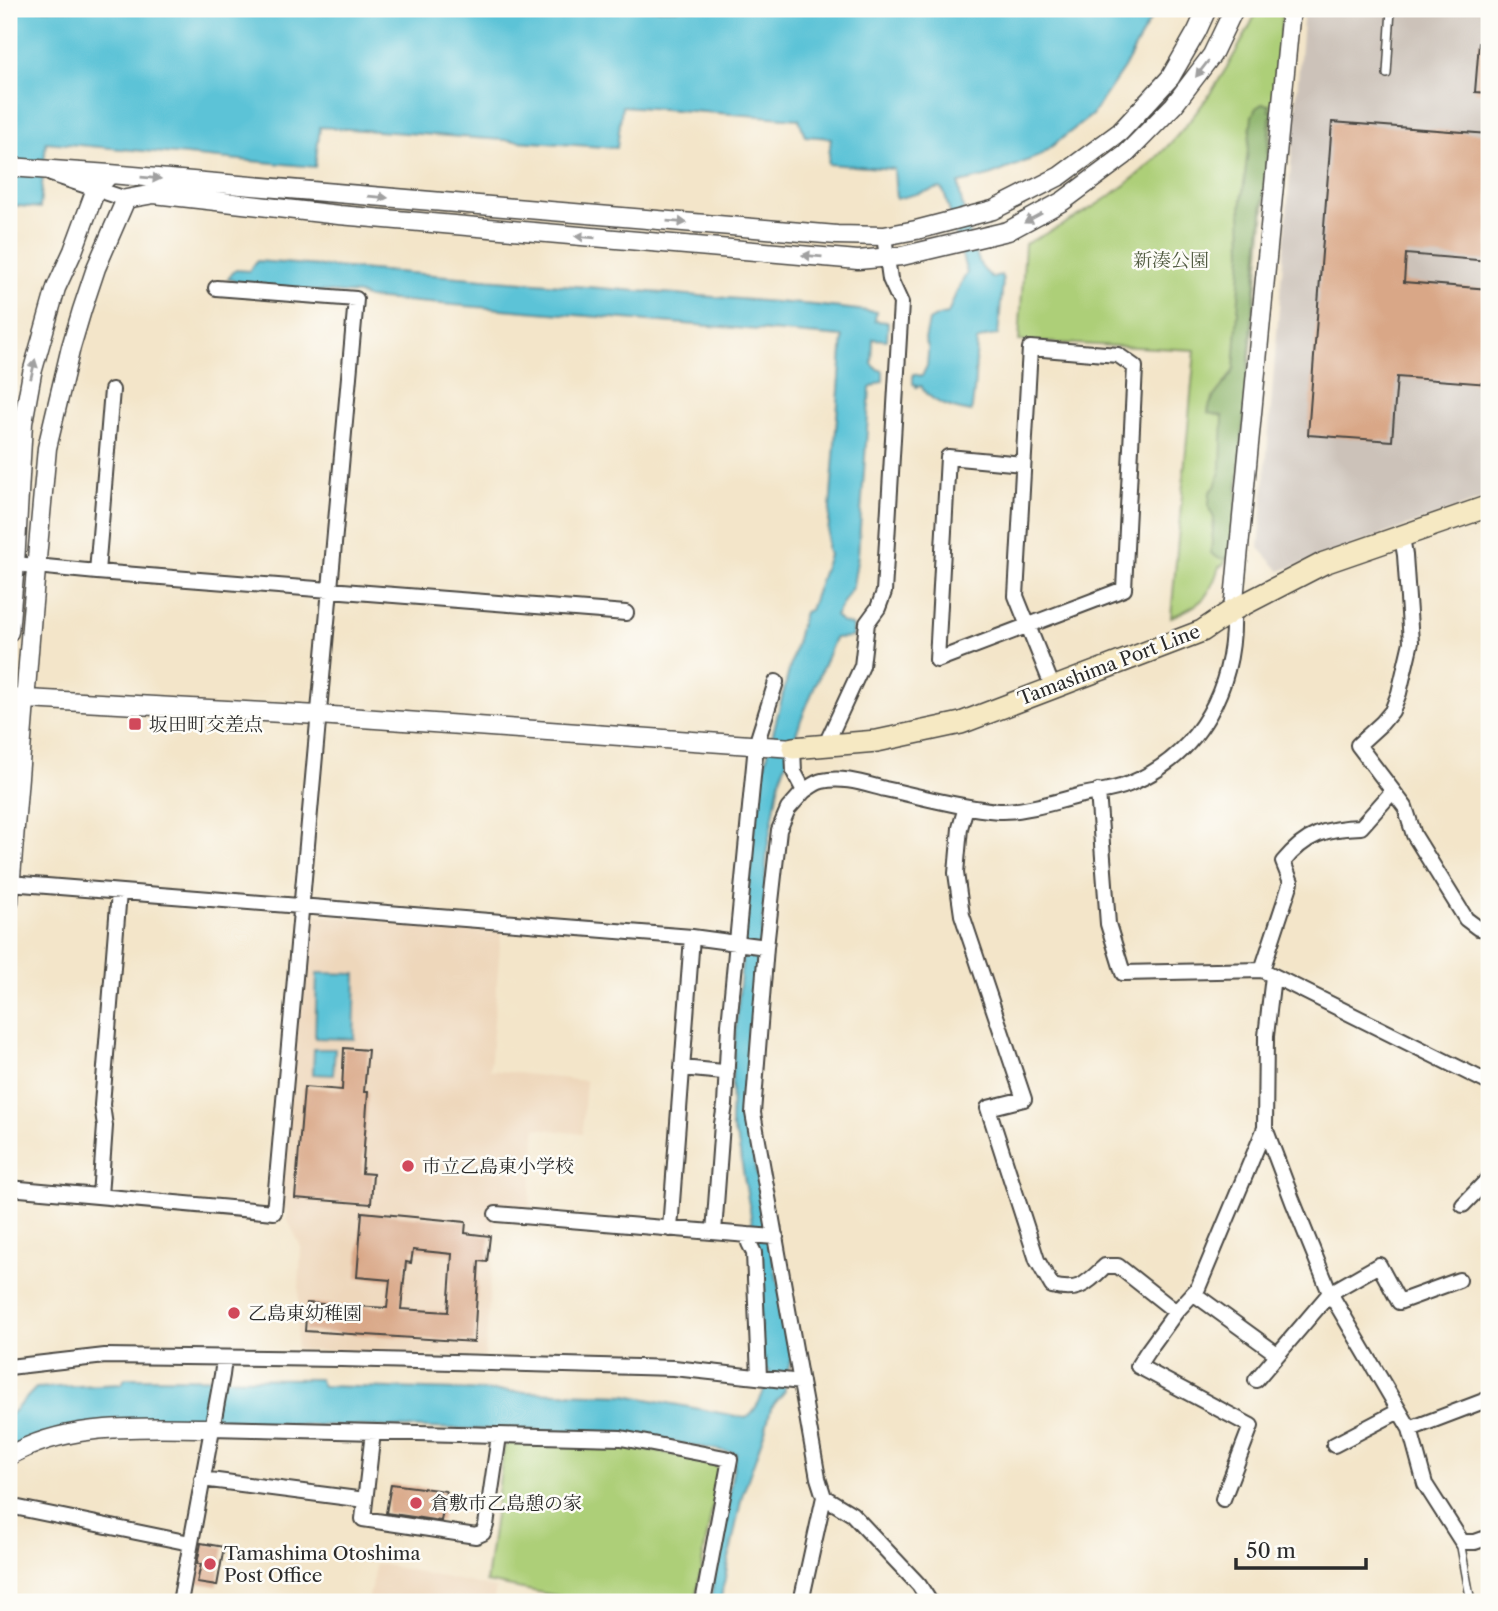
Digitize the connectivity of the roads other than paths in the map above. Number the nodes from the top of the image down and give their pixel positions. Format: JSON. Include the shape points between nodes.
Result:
{"nodes":[{"id":1,"x":1207,"y":9,"type":"edge"},
{"id":2,"x":1234,"y":9,"type":"edge"},
{"id":3,"x":1292,"y":9,"type":"edge"},
{"id":4,"x":1391,"y":9,"type":"edge"},
{"id":5,"x":1387,"y":74,"type":"dead end"},
{"id":6,"x":9,"y":167,"type":"edge"},
{"id":7,"x":35,"y":169,"type":"junction"},
{"id":8,"x":110,"y":174,"type":"junction"},
{"id":9,"x":96,"y":189,"type":"junction"},
{"id":10,"x":126,"y":199,"type":"junction"},
{"id":11,"x":884,"y":236,"type":"junction"},
{"id":12,"x":887,"y":257,"type":"junction"},
{"id":13,"x":216,"y":288,"type":"dead end"},
{"id":14,"x":112,"y":390,"type":"dead end"},
{"id":15,"x":1023,"y":464,"type":"junction"},
{"id":16,"x":1489,"y":506,"type":"edge"},
{"id":17,"x":1402,"y":537,"type":"junction"},
{"id":18,"x":15,"y":564,"type":"junction"},
{"id":19,"x":36,"y":566,"type":"junction"},
{"id":20,"x":97,"y":572,"type":"junction"},
{"id":21,"x":330,"y":590,"type":"junction"},
{"id":22,"x":1233,"y":610,"type":"junction"},
{"id":23,"x":626,"y":613,"type":"dead end"},
{"id":24,"x":1028,"y":626,"type":"junction"},
{"id":25,"x":9,"y":632,"type":"edge"},
{"id":26,"x":776,"y":682,"type":"dead end"},
{"id":27,"x":1053,"y":688,"type":"junction"},
{"id":28,"x":17,"y":698,"type":"edge"},
{"id":29,"x":318,"y":715,"type":"junction"},
{"id":30,"x":827,"y":744,"type":"junction"},
{"id":31,"x":756,"y":745,"type":"junction"},
{"id":32,"x":793,"y":748,"type":"junction"},
{"id":33,"x":804,"y":791,"type":"junction"},
{"id":34,"x":1098,"y":791,"type":"junction"},
{"id":35,"x":1393,"y":791,"type":"junction"},
{"id":36,"x":966,"y":807,"type":"junction"},
{"id":37,"x":10,"y":883,"type":"edge"},
{"id":38,"x":119,"y":892,"type":"junction"},
{"id":39,"x":9,"y":902,"type":"edge"},
{"id":40,"x":302,"y":906,"type":"junction"},
{"id":41,"x":1489,"y":929,"type":"edge"},
{"id":42,"x":692,"y":937,"type":"junction"},
{"id":43,"x":738,"y":942,"type":"junction"},
{"id":44,"x":766,"y":947,"type":"junction"},
{"id":45,"x":1267,"y":973,"type":"junction"},
{"id":46,"x":682,"y":1068,"type":"junction"},
{"id":47,"x":727,"y":1071,"type":"junction"},
{"id":48,"x":1489,"y":1083,"type":"edge"},
{"id":49,"x":1265,"y":1128,"type":"junction"},
{"id":50,"x":1489,"y":1178,"type":"edge"},
{"id":51,"x":9,"y":1188,"type":"edge"},
{"id":52,"x":100,"y":1196,"type":"junction"},
{"id":53,"x":1463,"y":1205,"type":"dead end"},
{"id":54,"x":496,"y":1214,"type":"dead end"},
{"id":55,"x":670,"y":1229,"type":"junction"},
{"id":56,"x":714,"y":1232,"type":"junction"},
{"id":57,"x":748,"y":1235,"type":"junction"},
{"id":58,"x":776,"y":1237,"type":"junction"},
{"id":59,"x":1458,"y":1280,"type":"dead end"},
{"id":60,"x":1193,"y":1293,"type":"junction"},
{"id":61,"x":1330,"y":1293,"type":"junction"},
{"id":62,"x":1176,"y":1312,"type":"junction"},
{"id":63,"x":1277,"y":1354,"type":"junction"},
{"id":64,"x":224,"y":1359,"type":"junction"},
{"id":65,"x":9,"y":1367,"type":"edge"},
{"id":66,"x":759,"y":1377,"type":"junction"},
{"id":67,"x":1256,"y":1380,"type":"dead end"},
{"id":68,"x":801,"y":1382,"type":"junction"},
{"id":69,"x":1489,"y":1399,"type":"edge"},
{"id":70,"x":1399,"y":1411,"type":"junction"},
{"id":71,"x":211,"y":1428,"type":"junction"},
{"id":72,"x":1410,"y":1429,"type":"junction"},
{"id":73,"x":373,"y":1432,"type":"junction"},
{"id":74,"x":499,"y":1436,"type":"junction"},
{"id":75,"x":1334,"y":1445,"type":"dead end"},
{"id":76,"x":9,"y":1456,"type":"edge"},
{"id":77,"x":202,"y":1479,"type":"junction"},
{"id":78,"x":824,"y":1497,"type":"junction"},
{"id":79,"x":1223,"y":1499,"type":"dead end"},
{"id":80,"x":365,"y":1500,"type":"junction"},
{"id":81,"x":9,"y":1506,"type":"edge"},
{"id":82,"x":1489,"y":1537,"type":"edge"},
{"id":83,"x":1462,"y":1542,"type":"junction"},
{"id":84,"x":190,"y":1543,"type":"junction"},
{"id":85,"x":180,"y":1602,"type":"edge"},
{"id":86,"x":702,"y":1602,"type":"edge"},
{"id":87,"x":801,"y":1602,"type":"edge"},
{"id":88,"x":930,"y":1602,"type":"edge"},
{"id":89,"x":1471,"y":1602,"type":"edge"}],
"edges":[{"from":1,"to":11,"type":"street","via":[[1170,78],[1120,132],[1060,176],[993,210]]},
{"from":2,"to":12,"type":"street","one_way":true,"via":[[1212,55],[1174,105],[1125,155],[1063,201],[1008,231]]},
{"from":3,"to":22,"type":"street"},
{"from":4,"to":5,"type":"lane"},
{"from":6,"to":7,"type":"street"},
{"from":7,"to":8,"type":"street"},
{"from":7,"to":9,"type":"street"},
{"from":8,"to":9,"type":"street"},
{"from":8,"to":11,"type":"street","one_way":true},
{"from":9,"to":10,"type":"street"},
{"from":18,"to":9,"type":"street","one_way":true,"via":[[23,423],[32,373],[56,288]]},
{"from":12,"to":10,"type":"street","one_way":true,"via":[[844,259],[339,215],[154,194]]},
{"from":10,"to":19,"type":"street","via":[[96,268],[71,348],[47,448]]},
{"from":11,"to":12,"type":"street"},
{"from":12,"to":30,"type":"street","via":[[890,279],[901,303],[884,592],[867,623],[862,666]]},
{"from":13,"to":21,"type":"street","via":[[356,299]]},
{"from":14,"to":20,"type":"street"},
{"from":15,"to":24,"type":"street","via":[[1016,596]]},
{"from":15,"to":24,"type":"street","via":[[948,457],[937,660]]},
{"from":15,"to":24,"type":"street","via":[[1030,348],[1118,355],[1135,367],[1124,589]]},
{"from":16,"to":17,"type":"main road","name":"Tamashima Port Line"},
{"from":17,"to":22,"type":"main road","name":"Tamashima Port Line","via":[[1324,563]]},
{"from":17,"to":35,"type":"street","via":[[1411,642],[1392,711],[1358,746]]},
{"from":18,"to":19,"type":"street"},
{"from":18,"to":25,"type":"street"},
{"from":19,"to":20,"type":"street"},
{"from":19,"to":28,"type":"street"},
{"from":20,"to":21,"type":"street"},
{"from":21,"to":23,"type":"street"},
{"from":21,"to":29,"type":"street"},
{"from":22,"to":27,"type":"main road","name":"Tamashima Port Line","via":[[1202,631]]},
{"from":22,"to":34,"type":"street","via":[[1234,634],[1220,694],[1194,737],[1153,772],[1127,785]]},
{"from":24,"to":27,"type":"street"},
{"from":26,"to":31,"type":"street"},
{"from":27,"to":30,"type":"main road","name":"Tamashima Port Line","via":[[961,723],[877,741]]},
{"from":28,"to":29,"type":"street"},
{"from":28,"to":37,"type":"street"},
{"from":29,"to":31,"type":"street"},
{"from":29,"to":40,"type":"street"},
{"from":30,"to":32,"type":"main road","name":"Tamashima Port Line"},
{"from":31,"to":32,"type":"street"},
{"from":31,"to":43,"type":"street"},
{"from":32,"to":33,"type":"street","via":[[794,772]]},
{"from":33,"to":36,"type":"street","via":[[820,781],[842,779]]},
{"from":33,"to":44,"type":"street","via":[[788,808],[779,830]]},
{"from":34,"to":36,"type":"street","via":[[1002,811]]},
{"from":34,"to":45,"type":"street","via":[[1108,924],[1123,973]]},
{"from":35,"to":41,"type":"street","via":[[1405,807],[1414,835],[1466,919]]},
{"from":35,"to":45,"type":"street","via":[[1361,827],[1322,832],[1296,847],[1283,862],[1291,882]]},
{"from":36,"to":62,"type":"street","via":[[956,873],[962,915],[1024,1099],[988,1108],[1037,1261],[1052,1286],[1067,1290],[1085,1286],[1105,1266],[1118,1266]]},
{"from":37,"to":38,"type":"street"},
{"from":37,"to":39,"type":"street"},
{"from":38,"to":40,"type":"street"},
{"from":38,"to":52,"type":"street","via":[[102,1105]]},
{"from":40,"to":42,"type":"street"},
{"from":40,"to":52,"type":"street","via":[[274,1212]]},
{"from":42,"to":43,"type":"street"},
{"from":42,"to":46,"type":"street"},
{"from":43,"to":44,"type":"street"},
{"from":43,"to":47,"type":"street"},
{"from":44,"to":58,"type":"street","via":[[753,1113]]},
{"from":45,"to":48,"type":"street"},
{"from":45,"to":49,"type":"street"},
{"from":46,"to":47,"type":"street"},
{"from":46,"to":55,"type":"street"},
{"from":47,"to":56,"type":"street"},
{"from":49,"to":60,"type":"street"},
{"from":49,"to":61,"type":"street"},
{"from":50,"to":53,"type":"street"},
{"from":51,"to":52,"type":"street"},
{"from":54,"to":55,"type":"street"},
{"from":55,"to":56,"type":"street"},
{"from":56,"to":57,"type":"street"},
{"from":57,"to":58,"type":"street"},
{"from":57,"to":66,"type":"street","via":[[754,1253]]},
{"from":58,"to":68,"type":"street"},
{"from":59,"to":61,"type":"street","via":[[1399,1302],[1379,1265]]},
{"from":60,"to":62,"type":"street"},
{"from":60,"to":63,"type":"street"},
{"from":61,"to":63,"type":"street"},
{"from":61,"to":70,"type":"street"},
{"from":62,"to":79,"type":"street","via":[[1139,1366],[1251,1426]]},
{"from":63,"to":67,"type":"street"},
{"from":64,"to":65,"type":"street","via":[[105,1356]]},
{"from":64,"to":66,"type":"street","via":[[674,1368]]},
{"from":64,"to":71,"type":"street"},
{"from":66,"to":68,"type":"street"},
{"from":68,"to":78,"type":"street"},
{"from":69,"to":72,"type":"street"},
{"from":70,"to":72,"type":"street"},
{"from":70,"to":75,"type":"street"},
{"from":71,"to":73,"type":"street"},
{"from":71,"to":76,"type":"street","via":[[80,1431]]},
{"from":71,"to":77,"type":"street"},
{"from":72,"to":83,"type":"street","via":[[1425,1484]]},
{"from":73,"to":74,"type":"street"},
{"from":73,"to":80,"type":"street"},
{"from":74,"to":80,"type":"street","via":[[486,1525],[477,1536],[363,1519]]},
{"from":74,"to":86,"type":"street","via":[[621,1438],[730,1459]]},
{"from":77,"to":80,"type":"street"},
{"from":77,"to":84,"type":"street"},
{"from":78,"to":87,"type":"street"},
{"from":78,"to":88,"type":"street","via":[[852,1514]]},
{"from":81,"to":84,"type":"street"},
{"from":82,"to":83,"type":"street"},
{"from":83,"to":89,"type":"lane"},
{"from":84,"to":85,"type":"street"}]}
